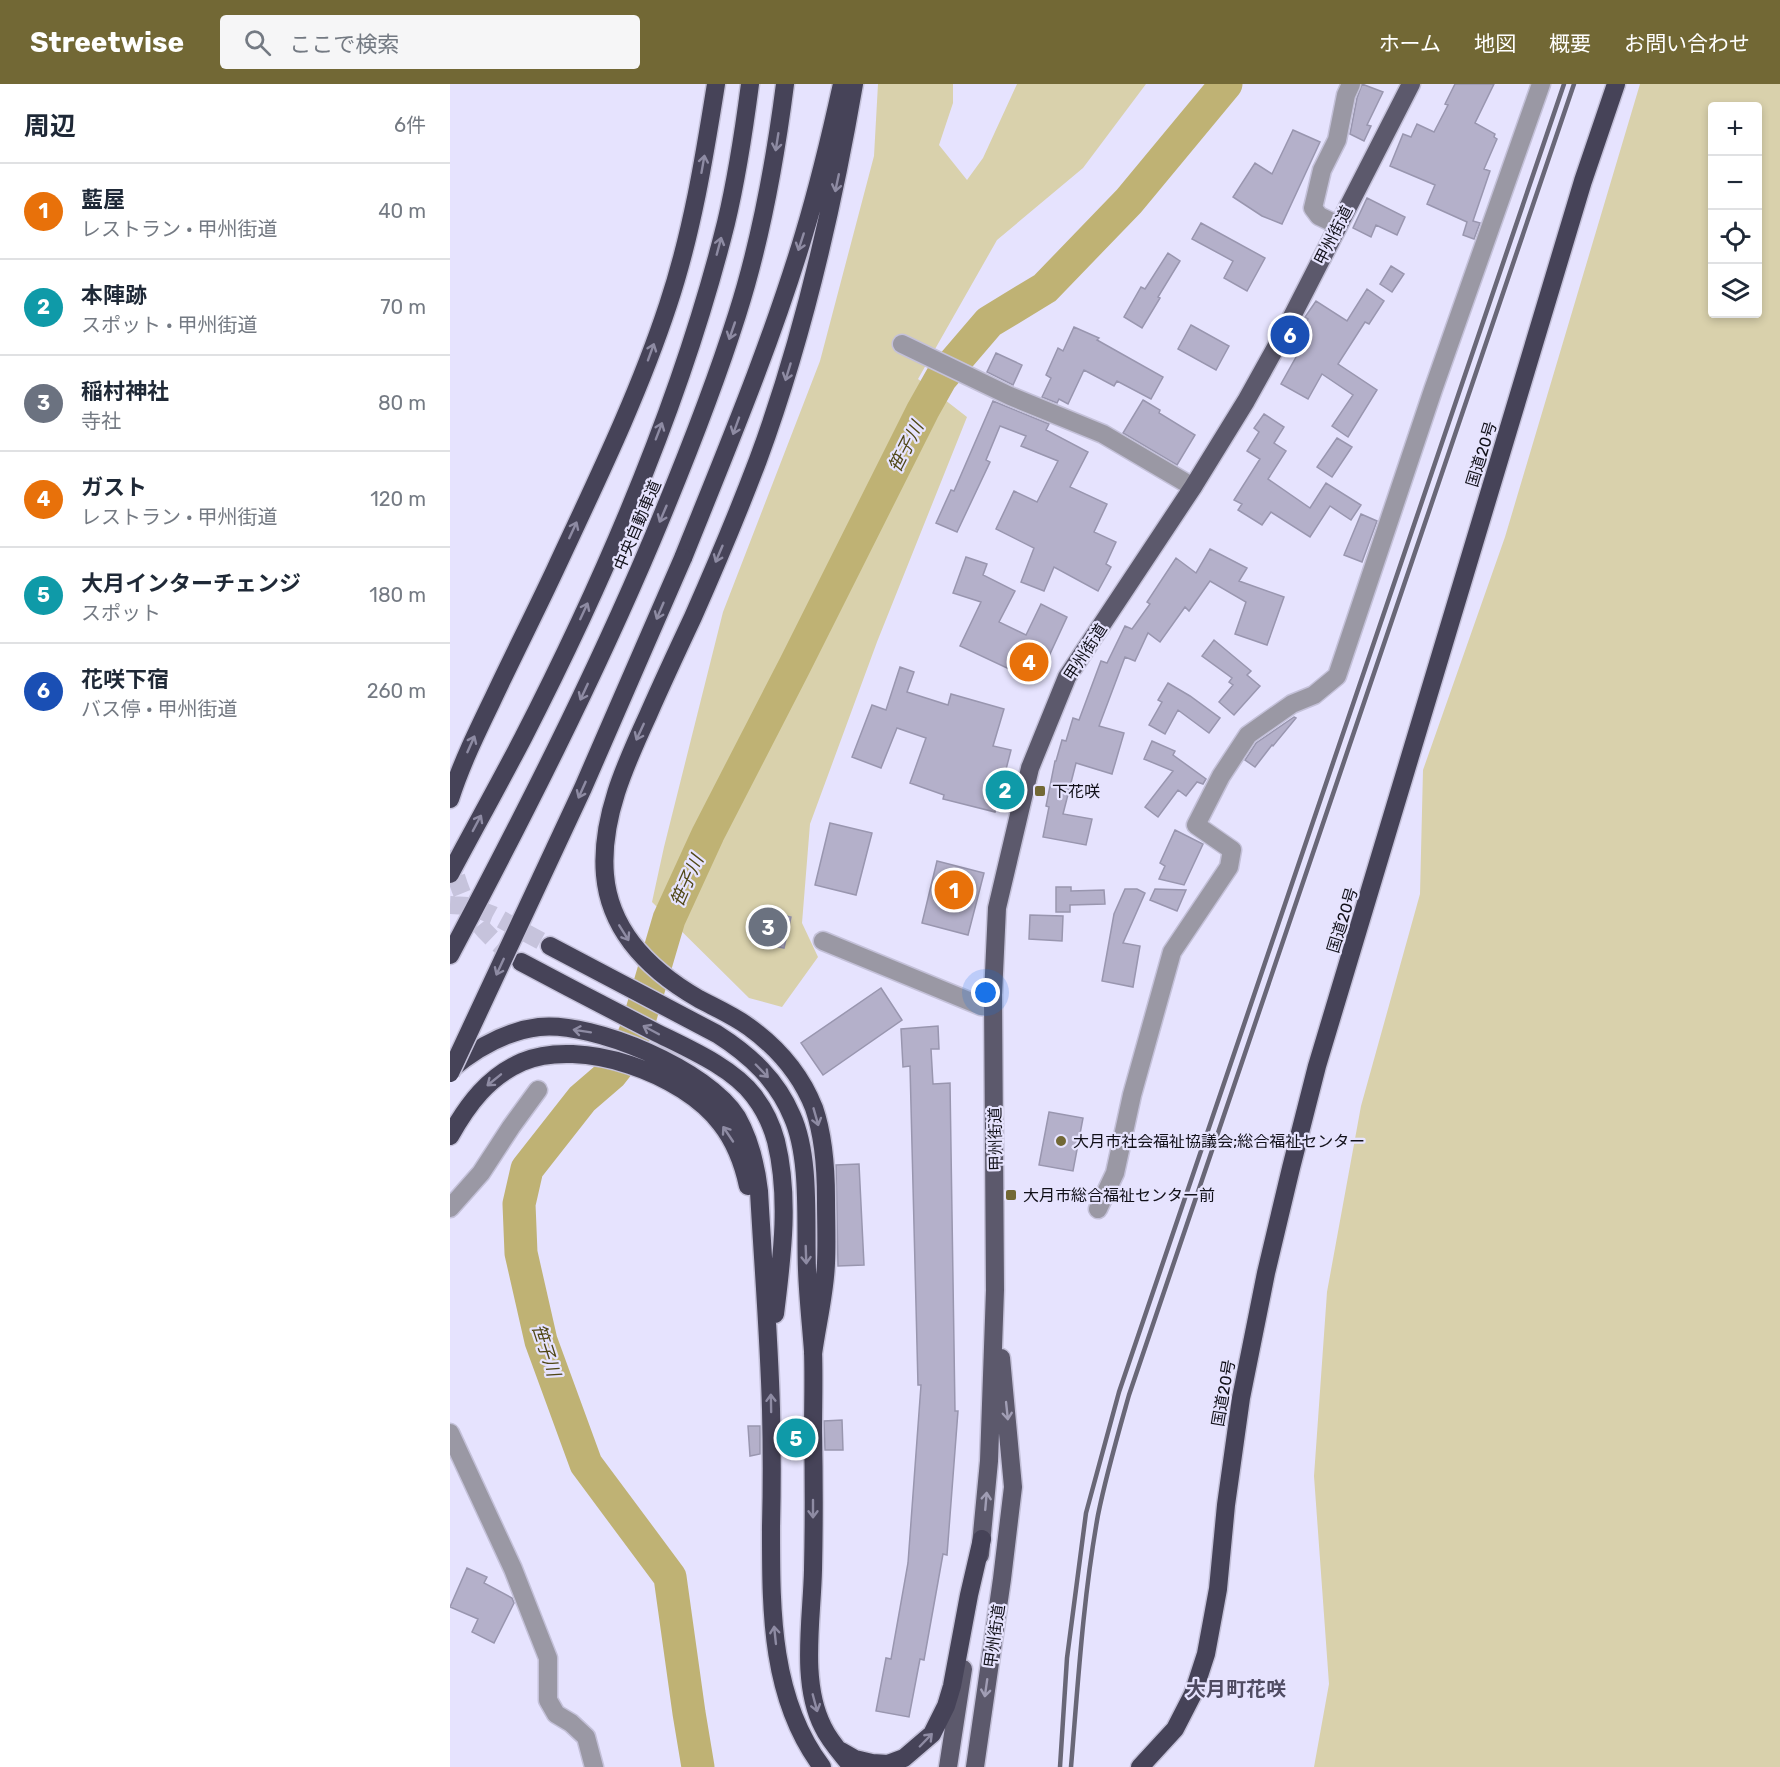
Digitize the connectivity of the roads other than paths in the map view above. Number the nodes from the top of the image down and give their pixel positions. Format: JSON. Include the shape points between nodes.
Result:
{"nodes":[{"id":1,"x":716,"y":84,"type":"edge"},
{"id":2,"x":750,"y":84,"type":"edge"},
{"id":3,"x":785,"y":84,"type":"edge"},
{"id":4,"x":842,"y":84,"type":"edge"},
{"id":5,"x":854,"y":84,"type":"edge"},
{"id":6,"x":1351,"y":84,"type":"edge"},
{"id":7,"x":1411,"y":84,"type":"edge"},
{"id":8,"x":1541,"y":84,"type":"edge"},
{"id":9,"x":1616,"y":84,"type":"edge"},
{"id":10,"x":1338,"y":225,"type":"junction"},
{"id":11,"x":902,"y":344,"type":"dead end"},
{"id":12,"x":1194,"y":487,"type":"junction"},
{"id":13,"x":450,"y":799,"type":"edge"},
{"id":14,"x":450,"y":874,"type":"edge"},
{"id":15,"x":823,"y":941,"type":"dead end"},
{"id":16,"x":550,"y":946,"type":"tunnel mouth"},
{"id":17,"x":450,"y":955,"type":"edge"},
{"id":18,"x":529,"y":966,"type":"tunnel mouth"},
{"id":19,"x":993,"y":1007,"type":"junction"},
{"id":20,"x":450,"y":1072,"type":"edge"},
{"id":21,"x":688,"y":1084,"type":"junction"},
{"id":22,"x":538,"y":1090,"type":"dead end"},
{"id":23,"x":450,"y":1136,"type":"edge"},
{"id":24,"x":450,"y":1209,"type":"edge"},
{"id":25,"x":1098,"y":1209,"type":"dead end"},
{"id":26,"x":995,"y":1290,"type":"junction"},
{"id":27,"x":813,"y":1353,"type":"junction"},
{"id":28,"x":770,"y":1355,"type":"junction"},
{"id":29,"x":450,"y":1433,"type":"edge"},
{"id":30,"x":982,"y":1539,"type":"junction"},
{"id":31,"x":837,"y":1749,"type":"junction"},
{"id":32,"x":594,"y":1767,"type":"edge"},
{"id":33,"x":822,"y":1767,"type":"edge"},
{"id":34,"x":852,"y":1767,"type":"edge"},
{"id":35,"x":948,"y":1767,"type":"edge"},
{"id":36,"x":975,"y":1767,"type":"edge"},
{"id":37,"x":1140,"y":1767,"type":"edge"}],
"edges":[{"from":13,"to":1,"type":"highway","one_way":true,"via":[[473,739],[644,372],[686,240]]},
{"from":14,"to":2,"type":"highway","name":"中央自動車道","one_way":true,"via":[[573,635],[653,448],[704,302],[726,221]]},
{"from":3,"to":17,"type":"highway","name":"中央自動車道","one_way":true,"via":[[761,226],[708,402],[601,657]]},
{"from":4,"to":20,"type":"highway","one_way":true,"bridge":true,"via":[[804,236],[732,439],[583,788]]},
{"from":5,"to":27,"type":"highway","one_way":true,"via":[[824,239],[792,357],[732,524],[629,756],[609,819],[604,850],[611,905],[637,952],[677,986],[746,1024],[769,1043],[787,1061],[814,1110],[826,1168],[826,1265]]},
{"from":6,"to":10,"type":"street","via":[[1337,140],[1322,170],[1313,208],[1319,216]]},
{"from":7,"to":10,"type":"main road","name":"甲州街道"},
{"from":8,"to":25,"type":"street","via":[[1337,676],[1314,695],[1292,704],[1248,735],[1196,825],[1232,850],[1229,867],[1172,952],[1132,1095],[1115,1173]]},
{"from":9,"to":37,"type":"highway","name":"国道20号","via":[[1317,1066],[1266,1273],[1241,1398],[1218,1589],[1206,1654],[1193,1694],[1175,1729]]},
{"from":10,"to":12,"type":"main road","name":"甲州街道","via":[[1266,365]]},
{"from":11,"to":12,"type":"street","via":[[1010,396],[1103,434]]},
{"from":12,"to":19,"type":"main road","name":"甲州街道","via":[[1067,677],[1030,768],[997,908]]},
{"from":15,"to":19,"type":"street","via":[[981,1006]]},
{"from":16,"to":27,"type":"highway","one_way":true,"via":[[736,1046],[782,1095],[794,1119],[804,1173]]},
{"from":28,"to":18,"type":"highway","one_way":true,"via":[[784,1226],[781,1166],[776,1140],[754,1095],[703,1057]]},
{"from":19,"to":26,"type":"main road","name":"甲州街道"},
{"from":21,"to":20,"type":"highway","one_way":true,"via":[[644,1050],[568,1028],[540,1027],[514,1033],[466,1056]]},
{"from":21,"to":23,"type":"highway","one_way":true,"via":[[593,1055],[570,1053],[523,1061],[499,1074],[479,1092]]},
{"from":28,"to":21,"type":"highway","one_way":true,"via":[[754,1254],[750,1192],[743,1166],[720,1122]]},
{"from":22,"to":24,"type":"street","via":[[481,1173]]},
{"from":30,"to":26,"type":"main road","name":"甲州街道","one_way":true},
{"from":26,"to":36,"type":"main road","name":"甲州街道","one_way":true,"via":[[1013,1487]]},
{"from":27,"to":31,"type":"highway","one_way":true,"via":[[809,1671],[822,1726]]},
{"from":33,"to":28,"type":"highway","one_way":true,"via":[[799,1730],[777,1658],[772,1611]]},
{"from":29,"to":32,"type":"street","via":[[513,1569],[548,1658],[549,1700],[556,1714],[586,1737]]},
{"from":31,"to":30,"type":"highway","one_way":true,"via":[[855,1758],[888,1764],[904,1758],[932,1734],[952,1686]]},
{"from":30,"to":35,"type":"main road","name":"甲州街道"},
{"from":31,"to":34,"type":"highway"}]}
